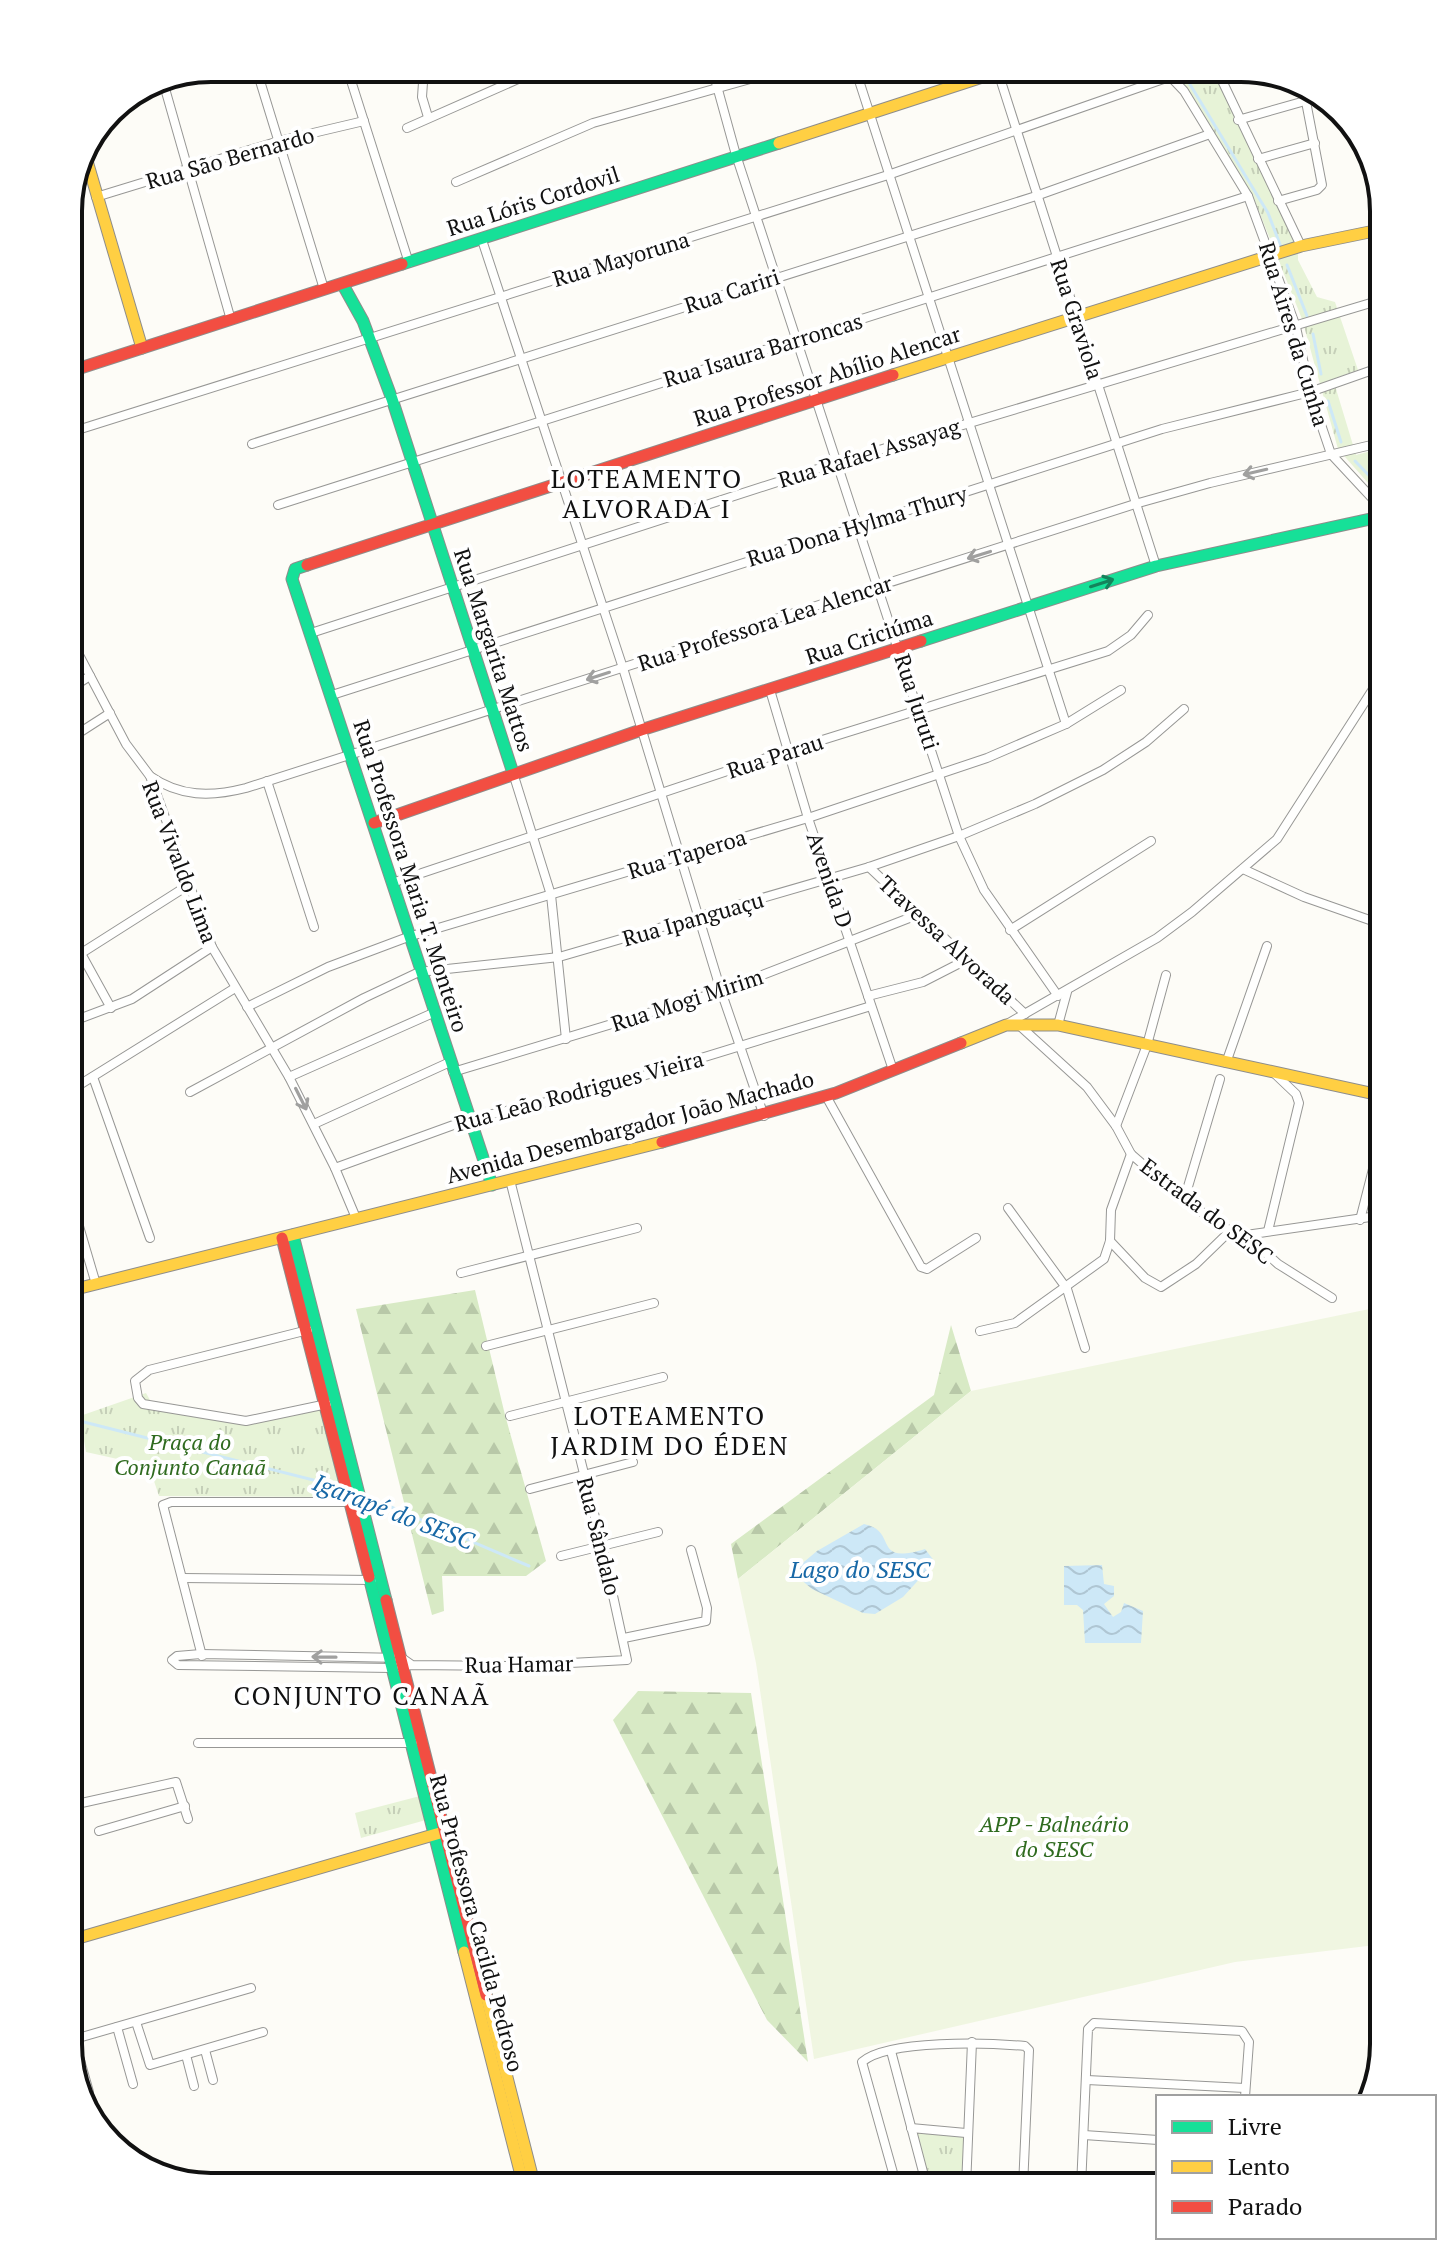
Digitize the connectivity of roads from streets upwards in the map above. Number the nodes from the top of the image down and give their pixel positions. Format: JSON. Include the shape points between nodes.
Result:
{"nodes":[{"id":1,"x":260,"y":82,"type":"edge"},
{"id":2,"x":351,"y":82,"type":"edge"},
{"id":3,"x":423,"y":82,"type":"edge"},
{"id":4,"x":510,"y":82,"type":"edge"},
{"id":5,"x":715,"y":82,"type":"edge"},
{"id":6,"x":738,"y":82,"type":"edge"},
{"id":7,"x":859,"y":82,"type":"edge"},
{"id":8,"x":964,"y":82,"type":"edge"},
{"id":9,"x":1006,"y":82,"type":"edge"},
{"id":10,"x":1155,"y":82,"type":"edge"},
{"id":11,"x":1176,"y":82,"type":"edge"},
{"id":12,"x":1222,"y":82,"type":"edge"},
{"id":13,"x":716,"y":88,"type":"junction"},
{"id":14,"x":166,"y":91,"type":"edge"},
{"id":15,"x":1305,"y":101,"type":"joint"},
{"id":16,"x":868,"y":111,"type":"junction"},
{"id":17,"x":428,"y":117,"type":"junction"},
{"id":18,"x":1238,"y":120,"type":"junction"},
{"id":19,"x":364,"y":121,"type":"junction"},
{"id":20,"x":407,"y":128,"type":"dead end"},
{"id":21,"x":1016,"y":131,"type":"junction"},
{"id":22,"x":1210,"y":134,"type":"junction"},
{"id":23,"x":279,"y":141,"type":"junction"},
{"id":24,"x":1315,"y":143,"type":"junction"},
{"id":25,"x":736,"y":155,"type":"junction"},
{"id":26,"x":1258,"y":159,"type":"junction"},
{"id":27,"x":188,"y":168,"type":"junction"},
{"id":28,"x":89,"y":169,"type":"edge"},
{"id":29,"x":888,"y":175,"type":"junction"},
{"id":30,"x":456,"y":182,"type":"dead end"},
{"id":31,"x":1036,"y":196,"type":"junction"},
{"id":32,"x":1248,"y":196,"type":"junction"},
{"id":33,"x":96,"y":197,"type":"junction"},
{"id":34,"x":1278,"y":201,"type":"junction"},
{"id":35,"x":756,"y":216,"type":"junction"},
{"id":36,"x":1370,"y":232,"type":"edge"},
{"id":37,"x":908,"y":235,"type":"junction"},
{"id":38,"x":482,"y":240,"type":"junction"},
{"id":39,"x":1301,"y":246,"type":"junction"},
{"id":40,"x":1272,"y":254,"type":"junction"},
{"id":41,"x":1057,"y":257,"type":"junction"},
{"id":42,"x":409,"y":263,"type":"junction"},
{"id":43,"x":776,"y":276,"type":"junction"},
{"id":44,"x":343,"y":285,"type":"junction"},
{"id":45,"x":324,"y":289,"type":"junction"},
{"id":46,"x":502,"y":296,"type":"junction"},
{"id":47,"x":928,"y":299,"type":"junction"},
{"id":48,"x":1370,"y":303,"type":"edge"},
{"id":49,"x":1075,"y":316,"type":"junction"},
{"id":50,"x":231,"y":320,"type":"junction"},
{"id":51,"x":1296,"y":327,"type":"junction"},
{"id":52,"x":369,"y":337,"type":"junction"},
{"id":53,"x":798,"y":340,"type":"junction"},
{"id":54,"x":142,"y":348,"type":"junction"},
{"id":55,"x":522,"y":357,"type":"junction"},
{"id":56,"x":947,"y":358,"type":"junction"},
{"id":57,"x":82,"y":367,"type":"edge"},
{"id":58,"x":1370,"y":371,"type":"edge"},
{"id":59,"x":1098,"y":384,"type":"junction"},
{"id":60,"x":1310,"y":392,"type":"junction"},
{"id":61,"x":392,"y":399,"type":"junction"},
{"id":62,"x":818,"y":401,"type":"junction"},
{"id":63,"x":542,"y":420,"type":"junction"},
{"id":64,"x":969,"y":422,"type":"junction"},
{"id":65,"x":82,"y":429,"type":"edge"},
{"id":66,"x":252,"y":444,"type":"dead end"},
{"id":67,"x":1116,"y":444,"type":"junction"},
{"id":68,"x":1370,"y":445,"type":"edge"},
{"id":69,"x":1331,"y":454,"type":"junction"},
{"id":70,"x":839,"y":462,"type":"junction"},
{"id":71,"x":413,"y":463,"type":"junction"},
{"id":72,"x":562,"y":483,"type":"junction"},
{"id":73,"x":990,"y":484,"type":"junction"},
{"id":74,"x":1370,"y":497,"type":"edge"},
{"id":75,"x":1135,"y":504,"type":"junction"},
{"id":76,"x":278,"y":505,"type":"dead end"},
{"id":77,"x":1370,"y":516,"type":"edge"},
{"id":78,"x":432,"y":524,"type":"junction"},
{"id":79,"x":859,"y":525,"type":"junction"},
{"id":80,"x":1009,"y":545,"type":"junction"},
{"id":81,"x":583,"y":546,"type":"junction"},
{"id":82,"x":1156,"y":566,"type":"junction"},
{"id":83,"x":292,"y":579,"type":"joint"},
{"id":84,"x":452,"y":585,"type":"junction"},
{"id":85,"x":879,"y":587,"type":"junction"},
{"id":86,"x":602,"y":606,"type":"junction"},
{"id":87,"x":1027,"y":608,"type":"junction"},
{"id":88,"x":1148,"y":615,"type":"dead end"},
{"id":89,"x":311,"y":633,"type":"junction"},
{"id":90,"x":473,"y":649,"type":"junction"},
{"id":91,"x":900,"y":649,"type":"junction"},
{"id":92,"x":82,"y":661,"type":"edge"},
{"id":93,"x":623,"y":668,"type":"junction"},
{"id":94,"x":1047,"y":671,"type":"junction"},
{"id":95,"x":90,"y":676,"type":"junction"},
{"id":96,"x":82,"y":681,"type":"edge"},
{"id":97,"x":770,"y":690,"type":"junction"},
{"id":98,"x":1121,"y":690,"type":"dead end"},
{"id":99,"x":1370,"y":694,"type":"edge"},
{"id":100,"x":332,"y":695,"type":"junction"},
{"id":101,"x":493,"y":709,"type":"junction"},
{"id":102,"x":1184,"y":709,"type":"dead end"},
{"id":103,"x":920,"y":711,"type":"junction"},
{"id":104,"x":110,"y":713,"type":"junction"},
{"id":105,"x":1066,"y":724,"type":"junction"},
{"id":106,"x":641,"y":730,"type":"junction"},
{"id":107,"x":82,"y":731,"type":"edge"},
{"id":108,"x":787,"y":751,"type":"junction"},
{"id":109,"x":352,"y":755,"type":"junction"},
{"id":110,"x":513,"y":773,"type":"junction"},
{"id":111,"x":940,"y":775,"type":"junction"},
{"id":112,"x":150,"y":776,"type":"junction"},
{"id":113,"x":267,"y":781,"type":"junction"},
{"id":114,"x":661,"y":796,"type":"junction"},
{"id":115,"x":808,"y":818,"type":"junction"},
{"id":116,"x":374,"y":823,"type":"junction"},
{"id":117,"x":959,"y":836,"type":"junction"},
{"id":118,"x":533,"y":837,"type":"junction"},
{"id":119,"x":1151,"y":841,"type":"dead end"},
{"id":120,"x":680,"y":856,"type":"junction"},
{"id":121,"x":869,"y":867,"type":"junction"},
{"id":122,"x":1243,"y":869,"type":"junction"},
{"id":123,"x":830,"y":878,"type":"junction"},
{"id":124,"x":392,"y":883,"type":"junction"},
{"id":125,"x":187,"y":886,"type":"junction"},
{"id":126,"x":551,"y":895,"type":"junction"},
{"id":127,"x":917,"y":915,"type":"junction"},
{"id":128,"x":699,"y":918,"type":"junction"},
{"id":129,"x":1370,"y":920,"type":"edge"},
{"id":130,"x":314,"y":927,"type":"dead end"},
{"id":131,"x":1010,"y":930,"type":"junction"},
{"id":132,"x":408,"y":937,"type":"junction"},
{"id":133,"x":851,"y":943,"type":"junction"},
{"id":134,"x":1267,"y":946,"type":"dead end"},
{"id":135,"x":212,"y":947,"type":"junction"},
{"id":136,"x":82,"y":953,"type":"edge"},
{"id":137,"x":82,"y":957,"type":"edge"},
{"id":138,"x":559,"y":957,"type":"junction"},
{"id":139,"x":966,"y":960,"type":"junction"},
{"id":140,"x":419,"y":972,"type":"junction"},
{"id":141,"x":1166,"y":975,"type":"dead end"},
{"id":142,"x":235,"y":988,"type":"junction"},
{"id":143,"x":721,"y":991,"type":"junction"},
{"id":144,"x":1062,"y":994,"type":"junction"},
{"id":145,"x":868,"y":996,"type":"junction"},
{"id":146,"x":871,"y":1006,"type":"junction"},
{"id":147,"x":247,"y":1007,"type":"junction"},
{"id":148,"x":111,"y":1008,"type":"junction"},
{"id":149,"x":433,"y":1013,"type":"junction"},
{"id":150,"x":82,"y":1018,"type":"edge"},
{"id":151,"x":1022,"y":1020,"type":"junction"},
{"id":152,"x":1039,"y":1024,"type":"junction"},
{"id":153,"x":1058,"y":1025,"type":"junction"},
{"id":154,"x":1034,"y":1038,"type":"junction"},
{"id":155,"x":566,"y":1039,"type":"junction"},
{"id":156,"x":741,"y":1045,"type":"junction"},
{"id":157,"x":1147,"y":1045,"type":"junction"},
{"id":158,"x":272,"y":1048,"type":"junction"},
{"id":159,"x":1226,"y":1063,"type":"junction"},
{"id":160,"x":451,"y":1067,"type":"junction"},
{"id":161,"x":893,"y":1070,"type":"junction"},
{"id":162,"x":1275,"y":1074,"type":"junction"},
{"id":163,"x":93,"y":1077,"type":"junction"},
{"id":164,"x":289,"y":1077,"type":"junction"},
{"id":165,"x":1220,"y":1079,"type":"dead end"},
{"id":166,"x":82,"y":1084,"type":"edge"},
{"id":167,"x":190,"y":1092,"type":"dead end"},
{"id":168,"x":1370,"y":1093,"type":"edge"},
{"id":169,"x":826,"y":1096,"type":"junction"},
{"id":170,"x":764,"y":1116,"type":"junction"},
{"id":171,"x":470,"y":1119,"type":"junction"},
{"id":172,"x":314,"y":1124,"type":"junction"},
{"id":173,"x":1116,"y":1126,"type":"junction"},
{"id":174,"x":1131,"y":1154,"type":"junction"},
{"id":175,"x":335,"y":1168,"type":"junction"},
{"id":176,"x":510,"y":1180,"type":"junction"},
{"id":177,"x":1370,"y":1181,"type":"edge"},
{"id":178,"x":492,"y":1185,"type":"junction"},
{"id":179,"x":1184,"y":1200,"type":"junction"},
{"id":180,"x":1008,"y":1208,"type":"dead end"},
{"id":181,"x":356,"y":1218,"type":"junction"},
{"id":182,"x":1370,"y":1218,"type":"edge"},
{"id":183,"x":1360,"y":1220,"type":"junction"},
{"id":184,"x":637,"y":1228,"type":"dead end"},
{"id":185,"x":1230,"y":1231,"type":"junction"},
{"id":186,"x":1268,"y":1231,"type":"junction"},
{"id":187,"x":1246,"y":1235,"type":"junction"},
{"id":188,"x":82,"y":1236,"type":"edge"},
{"id":189,"x":287,"y":1237,"type":"junction"},
{"id":190,"x":150,"y":1238,"type":"dead end"},
{"id":191,"x":976,"y":1238,"type":"dead end"},
{"id":192,"x":1110,"y":1241,"type":"junction"},
{"id":193,"x":528,"y":1257,"type":"junction"},
{"id":194,"x":461,"y":1273,"type":"dead end"},
{"id":195,"x":96,"y":1284,"type":"junction"},
{"id":196,"x":82,"y":1288,"type":"edge"},
{"id":197,"x":1067,"y":1289,"type":"junction"},
{"id":198,"x":1332,"y":1298,"type":"dead end"},
{"id":199,"x":654,"y":1303,"type":"dead end"},
{"id":200,"x":310,"y":1329,"type":"junction"},
{"id":201,"x":546,"y":1330,"type":"junction"},
{"id":202,"x":980,"y":1331,"type":"dead end"},
{"id":203,"x":486,"y":1346,"type":"dead end"},
{"id":204,"x":1085,"y":1348,"type":"dead end"},
{"id":205,"x":663,"y":1377,"type":"dead end"},
{"id":206,"x":330,"y":1403,"type":"junction"},
{"id":207,"x":565,"y":1403,"type":"junction"},
{"id":208,"x":510,"y":1416,"type":"dead end"},
{"id":209,"x":633,"y":1462,"type":"dead end"},
{"id":210,"x":583,"y":1475,"type":"junction"},
{"id":211,"x":530,"y":1489,"type":"dead end"},
{"id":212,"x":355,"y":1502,"type":"junction"},
{"id":213,"x":658,"y":1532,"type":"dead end"},
{"id":214,"x":602,"y":1545,"type":"junction"},
{"id":215,"x":691,"y":1550,"type":"dead end"},
{"id":216,"x":561,"y":1556,"type":"dead end"},
{"id":217,"x":182,"y":1578,"type":"junction"},
{"id":218,"x":375,"y":1580,"type":"junction"},
{"id":219,"x":624,"y":1638,"type":"junction"},
{"id":220,"x":201,"y":1654,"type":"junction"},
{"id":221,"x":627,"y":1660,"type":"joint"},
{"id":222,"x":400,"y":1663,"type":"junction"},
{"id":223,"x":204,"y":1665,"type":"junction"},
{"id":224,"x":198,"y":1743,"type":"dead end"},
{"id":225,"x":410,"y":1743,"type":"junction"},
{"id":226,"x":423,"y":1743,"type":"junction"},
{"id":227,"x":82,"y":1803,"type":"edge"},
{"id":228,"x":185,"y":1806,"type":"junction"},
{"id":229,"x":188,"y":1819,"type":"dead end"},
{"id":230,"x":99,"y":1831,"type":"dead end"},
{"id":231,"x":439,"y":1833,"type":"junction"},
{"id":232,"x":82,"y":1937,"type":"edge"},
{"id":233,"x":251,"y":1988,"type":"dead end"},
{"id":234,"x":136,"y":2022,"type":"junction"},
{"id":235,"x":117,"y":2027,"type":"junction"},
{"id":236,"x":263,"y":2032,"type":"dead end"},
{"id":237,"x":82,"y":2037,"type":"edge"},
{"id":238,"x":972,"y":2042,"type":"junction"},
{"id":239,"x":205,"y":2050,"type":"junction"},
{"id":240,"x":891,"y":2051,"type":"junction"},
{"id":241,"x":186,"y":2055,"type":"junction"},
{"id":242,"x":213,"y":2080,"type":"dead end"},
{"id":243,"x":1087,"y":2080,"type":"junction"},
{"id":244,"x":133,"y":2084,"type":"dead end"},
{"id":245,"x":194,"y":2086,"type":"dead end"},
{"id":246,"x":1245,"y":2093,"type":"edge"},
{"id":247,"x":911,"y":2128,"type":"junction"},
{"id":248,"x":966,"y":2133,"type":"junction"},
{"id":249,"x":1084,"y":2135,"type":"junction"},
{"id":250,"x":1156,"y":2140,"type":"edge"},
{"id":251,"x":521,"y":2173,"type":"edge"},
{"id":252,"x":531,"y":2173,"type":"edge"},
{"id":253,"x":893,"y":2173,"type":"edge"},
{"id":254,"x":923,"y":2173,"type":"edge"},
{"id":255,"x":966,"y":2173,"type":"edge"},
{"id":256,"x":1024,"y":2173,"type":"edge"},
{"id":257,"x":1082,"y":2173,"type":"edge"}],
"edges":[{"from":1,"to":23,"type":"street"},
{"from":2,"to":19,"type":"street"},
{"from":3,"to":17,"type":"street"},
{"from":4,"to":17,"type":"street"},
{"from":5,"to":13,"type":"street","name":"Rua Juruti"},
{"from":6,"to":13,"type":"street"},
{"from":7,"to":16,"type":"street"},
{"from":8,"to":16,"type":"street","name":"Rua Lóris Cordovil"},
{"from":9,"to":21,"type":"street","name":"Rua Graviola"},
{"from":10,"to":21,"type":"street","name":"Rua Mayoruna"},
{"from":11,"to":22,"type":"street","name":"Rua Aires da Cunha"},
{"from":12,"to":18,"type":"street"},
{"from":13,"to":25,"type":"street","name":"Rua Juruti"},
{"from":13,"to":30,"type":"street","via":[[593,123]]},
{"from":14,"to":27,"type":"street"},
{"from":15,"to":18,"type":"street"},
{"from":15,"to":24,"type":"street"},
{"from":16,"to":25,"type":"street","name":"Rua Lóris Cordovil"},
{"from":16,"to":29,"type":"street"},
{"from":17,"to":20,"type":"street"},
{"from":18,"to":26,"type":"street"},
{"from":19,"to":23,"type":"street","name":"Rua São Bernardo"},
{"from":19,"to":42,"type":"street"},
{"from":21,"to":29,"type":"street","name":"Rua Mayoruna"},
{"from":21,"to":31,"type":"street","name":"Rua Graviola"},
{"from":22,"to":31,"type":"street","name":"Rua Cariri"},
{"from":22,"to":32,"type":"street","name":"Rua Aires da Cunha"},
{"from":23,"to":27,"type":"street","name":"Rua São Bernardo"},
{"from":23,"to":45,"type":"street"},
{"from":24,"to":26,"type":"street"},
{"from":24,"to":34,"type":"street","via":[[1322,179],[1317,190]]},
{"from":25,"to":35,"type":"street","name":"Rua Juruti"},
{"from":25,"to":38,"type":"street","name":"Rua Lóris Cordovil"},
{"from":26,"to":34,"type":"street"},
{"from":27,"to":33,"type":"street","name":"Rua São Bernardo"},
{"from":27,"to":50,"type":"street"},
{"from":28,"to":33,"type":"street"},
{"from":29,"to":35,"type":"street","name":"Rua Mayoruna"},
{"from":29,"to":37,"type":"street"},
{"from":31,"to":37,"type":"street","name":"Rua Cariri"},
{"from":31,"to":41,"type":"street","name":"Rua Graviola"},
{"from":32,"to":40,"type":"street","name":"Rua Aires da Cunha"},
{"from":32,"to":41,"type":"street","name":"Rua Isaura Barroncas"},
{"from":33,"to":54,"type":"street"},
{"from":34,"to":39,"type":"street"},
{"from":35,"to":43,"type":"street","name":"Rua Juruti"},
{"from":35,"to":46,"type":"street","name":"Rua Mayoruna"},
{"from":36,"to":39,"type":"street","name":"Rua Professor Abílio Alencar"},
{"from":37,"to":43,"type":"street","name":"Rua Cariri"},
{"from":37,"to":47,"type":"street"},
{"from":38,"to":42,"type":"street","name":"Rua Lóris Cordovil"},
{"from":38,"to":46,"type":"street"},
{"from":39,"to":40,"type":"street","name":"Rua Professor Abílio Alencar"},
{"from":40,"to":49,"type":"street","name":"Rua Professor Abílio Alencar"},
{"from":40,"to":51,"type":"street","name":"Rua Aires da Cunha"},
{"from":41,"to":47,"type":"street","name":"Rua Isaura Barroncas"},
{"from":41,"to":49,"type":"street","name":"Rua Graviola"},
{"from":42,"to":44,"type":"street","name":"Rua Lóris Cordovil"},
{"from":43,"to":53,"type":"street","name":"Rua Juruti"},
{"from":43,"to":55,"type":"street","name":"Rua Cariri"},
{"from":44,"to":45,"type":"street","name":"Rua Lóris Cordovil"},
{"from":44,"to":52,"type":"street","name":"Rua Margarita Mattos"},
{"from":45,"to":50,"type":"street","name":"Rua Lóris Cordovil"},
{"from":46,"to":52,"type":"street","name":"Rua Mayoruna"},
{"from":46,"to":55,"type":"street"},
{"from":47,"to":53,"type":"street","name":"Rua Isaura Barroncas"},
{"from":47,"to":56,"type":"street"},
{"from":48,"to":51,"type":"street","name":"Rua Rafael Assayag"},
{"from":49,"to":56,"type":"street","name":"Rua Professor Abílio Alencar"},
{"from":49,"to":59,"type":"street","name":"Rua Graviola"},
{"from":50,"to":54,"type":"street","name":"Rua Lóris Cordovil"},
{"from":51,"to":59,"type":"street","name":"Rua Rafael Assayag"},
{"from":51,"to":60,"type":"street","name":"Rua Aires da Cunha"},
{"from":52,"to":61,"type":"street","name":"Rua Margarita Mattos"},
{"from":52,"to":65,"type":"street","name":"Rua Mayoruna"},
{"from":53,"to":62,"type":"street","name":"Rua Juruti"},
{"from":53,"to":63,"type":"street","name":"Rua Isaura Barroncas"},
{"from":54,"to":57,"type":"street","name":"Rua Lóris Cordovil"},
{"from":55,"to":61,"type":"street","name":"Rua Cariri"},
{"from":55,"to":63,"type":"street"},
{"from":56,"to":62,"type":"street","name":"Rua Professor Abílio Alencar"},
{"from":56,"to":64,"type":"street"},
{"from":58,"to":60,"type":"street","name":"Rua Dona Hylma Thury"},
{"from":59,"to":64,"type":"street","name":"Rua Rafael Assayag"},
{"from":59,"to":67,"type":"street","name":"Rua Graviola"},
{"from":60,"to":67,"type":"street","name":"Rua Dona Hylma Thury"},
{"from":60,"to":69,"type":"street","name":"Rua Aires da Cunha"},
{"from":61,"to":66,"type":"street","name":"Rua Cariri"},
{"from":61,"to":71,"type":"street","name":"Rua Margarita Mattos"},
{"from":62,"to":70,"type":"street","name":"Rua Juruti"},
{"from":62,"to":72,"type":"street","name":"Rua Professor Abílio Alencar"},
{"from":63,"to":71,"type":"street","name":"Rua Isaura Barroncas"},
{"from":63,"to":72,"type":"street"},
{"from":64,"to":70,"type":"street","name":"Rua Rafael Assayag"},
{"from":64,"to":73,"type":"street"},
{"from":67,"to":73,"type":"street","name":"Rua Dona Hylma Thury"},
{"from":67,"to":75,"type":"street","name":"Rua Graviola"},
{"from":68,"to":69,"type":"street","name":"Rua Professora Lea Alencar"},
{"from":69,"to":74,"type":"street","name":"Rua Aires da Cunha"},
{"from":69,"to":75,"type":"street","name":"Rua Professora Lea Alencar","one_way":true},
{"from":70,"to":79,"type":"street","name":"Rua Juruti"},
{"from":70,"to":81,"type":"street","name":"Rua Rafael Assayag"},
{"from":71,"to":76,"type":"street","name":"Rua Isaura Barroncas"},
{"from":71,"to":78,"type":"street","name":"Rua Margarita Mattos"},
{"from":72,"to":78,"type":"street","name":"Rua Professor Abílio Alencar"},
{"from":72,"to":81,"type":"street"},
{"from":73,"to":79,"type":"street","name":"Rua Dona Hylma Thury"},
{"from":73,"to":80,"type":"street"},
{"from":75,"to":80,"type":"street","name":"Rua Professora Lea Alencar"},
{"from":75,"to":82,"type":"street","name":"Rua Graviola"},
{"from":77,"to":82,"type":"street","name":"Rua Criciúma"},
{"from":78,"to":83,"type":"street","name":"Rua Professor Abílio Alencar","via":[[301,566]]},
{"from":78,"to":84,"type":"street","name":"Rua Margarita Mattos"},
{"from":79,"to":85,"type":"street","name":"Rua Juruti"},
{"from":79,"to":86,"type":"street","name":"Rua Dona Hylma Thury"},
{"from":80,"to":85,"type":"street","name":"Rua Professora Lea Alencar","one_way":true},
{"from":80,"to":87,"type":"street"},
{"from":81,"to":84,"type":"street","name":"Rua Rafael Assayag"},
{"from":81,"to":86,"type":"street"},
{"from":87,"to":82,"type":"street","name":"Rua Criciúma","one_way":true},
{"from":83,"to":89,"type":"street","name":"Rua Professora Maria T. Monteiro"},
{"from":84,"to":89,"type":"street","name":"Rua Rafael Assayag"},
{"from":84,"to":90,"type":"street","name":"Rua Margarita Mattos"},
{"from":85,"to":91,"type":"street","name":"Rua Juruti"},
{"from":85,"to":93,"type":"street","name":"Rua Professora Lea Alencar"},
{"from":86,"to":90,"type":"street","name":"Rua Dona Hylma Thury"},
{"from":86,"to":93,"type":"street"},
{"from":87,"to":91,"type":"street","name":"Rua Criciúma"},
{"from":87,"to":94,"type":"street"},
{"from":88,"to":94,"type":"street","name":"Rua Parau","via":[[1108,651]]},
{"from":89,"to":100,"type":"street","name":"Rua Professora Maria T. Monteiro"},
{"from":90,"to":100,"type":"street","name":"Rua Dona Hylma Thury"},
{"from":90,"to":101,"type":"street","name":"Rua Margarita Mattos"},
{"from":91,"to":97,"type":"street","name":"Rua Criciúma"},
{"from":91,"to":103,"type":"street","name":"Rua Juruti"},
{"from":92,"to":95,"type":"street","name":"Rua Vivaldo Lima"},
{"from":93,"to":101,"type":"street","name":"Rua Professora Lea Alencar","one_way":true},
{"from":93,"to":106,"type":"street"},
{"from":94,"to":103,"type":"street","name":"Rua Parau"},
{"from":94,"to":105,"type":"street"},
{"from":95,"to":96,"type":"street"},
{"from":95,"to":104,"type":"street","name":"Rua Vivaldo Lima"},
{"from":97,"to":106,"type":"street","name":"Rua Criciúma"},
{"from":97,"to":108,"type":"street","name":"Avenida D"},
{"from":98,"to":105,"type":"street","name":"Rua Taperoa"},
{"from":99,"to":122,"type":"street","via":[[1277,839]]},
{"from":100,"to":109,"type":"street","name":"Rua Professora Maria T. Monteiro"},
{"from":101,"to":109,"type":"street","name":"Rua Professora Lea Alencar"},
{"from":101,"to":110,"type":"street","name":"Rua Margarita Mattos"},
{"from":102,"to":117,"type":"street","name":"Rua Ipanguaçu","via":[[1103,770]]},
{"from":103,"to":108,"type":"street","name":"Rua Parau"},
{"from":103,"to":111,"type":"street","name":"Rua Juruti"},
{"from":104,"to":107,"type":"street"},
{"from":104,"to":112,"type":"street","name":"Rua Vivaldo Lima"},
{"from":105,"to":111,"type":"street","name":"Rua Taperoa"},
{"from":106,"to":110,"type":"street","name":"Rua Criciúma"},
{"from":106,"to":114,"type":"street"},
{"from":108,"to":114,"type":"street","name":"Rua Parau"},
{"from":108,"to":115,"type":"street","name":"Avenida D"},
{"from":109,"to":113,"type":"street","name":"Rua Professora Lea Alencar"},
{"from":109,"to":116,"type":"street","name":"Rua Professora Maria T. Monteiro"},
{"from":110,"to":116,"type":"street","name":"Rua Criciúma"},
{"from":110,"to":118,"type":"street","name":"Rua Margarita Mattos"},
{"from":111,"to":115,"type":"street","name":"Rua Taperoa"},
{"from":111,"to":117,"type":"street","name":"Rua Juruti"},
{"from":112,"to":113,"type":"street","name":"Rua Professora Lea Alencar","via":[[173,789],[208,795]]},
{"from":112,"to":125,"type":"street","name":"Rua Vivaldo Lima"},
{"from":113,"to":130,"type":"street"},
{"from":114,"to":118,"type":"street","name":"Rua Parau"},
{"from":114,"to":120,"type":"street"},
{"from":115,"to":120,"type":"street","name":"Rua Taperoa"},
{"from":115,"to":123,"type":"street","name":"Avenida D"},
{"from":116,"to":124,"type":"street","name":"Rua Professora Maria T. Monteiro"},
{"from":117,"to":121,"type":"street","name":"Rua Ipanguaçu"},
{"from":117,"to":131,"type":"street","name":"Rua Juruti"},
{"from":118,"to":124,"type":"street","name":"Rua Parau"},
{"from":118,"to":126,"type":"street","name":"Rua Margarita Mattos"},
{"from":119,"to":131,"type":"street"},
{"from":120,"to":126,"type":"street","name":"Rua Taperoa"},
{"from":120,"to":128,"type":"street"},
{"from":121,"to":123,"type":"street","name":"Rua Ipanguaçu"},
{"from":121,"to":127,"type":"street","name":"Travessa Alvorada"},
{"from":122,"to":129,"type":"street"},
{"from":122,"to":144,"type":"street","via":[[1157,938]]},
{"from":123,"to":128,"type":"street","name":"Rua Ipanguaçu"},
{"from":123,"to":133,"type":"street","name":"Avenida D"},
{"from":124,"to":132,"type":"street","name":"Rua Professora Maria T. Monteiro"},
{"from":125,"to":135,"type":"street","name":"Rua Vivaldo Lima"},
{"from":125,"to":136,"type":"street"},
{"from":126,"to":132,"type":"street","name":"Rua Taperoa"},
{"from":126,"to":138,"type":"street","name":"Rua Margarita Mattos"},
{"from":127,"to":133,"type":"street","name":"Rua Mogi Mirim"},
{"from":127,"to":139,"type":"street","name":"Travessa Alvorada"},
{"from":128,"to":138,"type":"street","name":"Rua Ipanguaçu"},
{"from":128,"to":143,"type":"street"},
{"from":131,"to":144,"type":"street","name":"Rua Juruti"},
{"from":132,"to":140,"type":"street","name":"Rua Professora Maria T. Monteiro"},
{"from":132,"to":147,"type":"street","name":"Rua Taperoa","via":[[328,967]]},
{"from":133,"to":143,"type":"street","name":"Rua Mogi Mirim"},
{"from":133,"to":145,"type":"street","name":"Avenida D"},
{"from":134,"to":159,"type":"street"},
{"from":135,"to":142,"type":"street","name":"Rua Vivaldo Lima"},
{"from":135,"to":148,"type":"street"},
{"from":137,"to":148,"type":"street"},
{"from":138,"to":140,"type":"street","name":"Rua Ipanguaçu"},
{"from":138,"to":155,"type":"street","name":"Rua Margarita Mattos"},
{"from":139,"to":145,"type":"street","via":[[923,982]]},
{"from":139,"to":151,"type":"street","name":"Travessa Alvorada"},
{"from":140,"to":149,"type":"street","name":"Rua Professora Maria T. Monteiro"},
{"from":140,"to":158,"type":"street","name":"Rua Ipanguaçu"},
{"from":141,"to":157,"type":"street"},
{"from":142,"to":147,"type":"street","name":"Rua Vivaldo Lima"},
{"from":142,"to":163,"type":"street"},
{"from":143,"to":155,"type":"street","name":"Rua Mogi Mirim"},
{"from":143,"to":156,"type":"street"},
{"from":144,"to":151,"type":"street"},
{"from":144,"to":153,"type":"street"},
{"from":145,"to":146,"type":"street","name":"Avenida D"},
{"from":146,"to":156,"type":"street","name":"Rua Leão Rodrigues Vieira"},
{"from":146,"to":161,"type":"street","name":"Avenida D"},
{"from":147,"to":158,"type":"street","name":"Rua Vivaldo Lima"},
{"from":148,"to":150,"type":"street"},
{"from":149,"to":160,"type":"street","name":"Rua Professora Maria T. Monteiro"},
{"from":149,"to":164,"type":"street"},
{"from":151,"to":152,"type":"street","name":"Avenida Desembargador João Machado"},
{"from":151,"to":154,"type":"street","name":"Estrada do SESC"},
{"from":151,"to":161,"type":"street","name":"Avenida Desembargador João Machado"},
{"from":152,"to":153,"type":"street","name":"Avenida Desembargador João Machado"},
{"from":152,"to":154,"type":"street"},
{"from":153,"to":157,"type":"street","name":"Avenida Desembargador João Machado"},
{"from":154,"to":173,"type":"street","name":"Estrada do SESC","via":[[1087,1087]]},
{"from":155,"to":160,"type":"street","name":"Rua Mogi Mirim"},
{"from":156,"to":170,"type":"street"},
{"from":156,"to":171,"type":"street","name":"Rua Leão Rodrigues Vieira","via":[[587,1093]]},
{"from":157,"to":159,"type":"street","name":"Avenida Desembargador João Machado"},
{"from":157,"to":173,"type":"street"},
{"from":158,"to":164,"type":"street","name":"Rua Vivaldo Lima"},
{"from":158,"to":167,"type":"street","name":"Rua Ipanguaçu"},
{"from":159,"to":162,"type":"street","name":"Avenida Desembargador João Machado"},
{"from":160,"to":171,"type":"street","name":"Rua Professora Maria T. Monteiro"},
{"from":160,"to":172,"type":"street","name":"Rua Mogi Mirim"},
{"from":161,"to":169,"type":"street","name":"Avenida Desembargador João Machado"},
{"from":162,"to":168,"type":"street","name":"Avenida Desembargador João Machado"},
{"from":162,"to":186,"type":"street","via":[[1299,1103]]},
{"from":163,"to":166,"type":"street"},
{"from":163,"to":190,"type":"street"},
{"from":164,"to":172,"type":"street","name":"Rua Vivaldo Lima","one_way":true},
{"from":165,"to":179,"type":"street"},
{"from":169,"to":170,"type":"street","name":"Avenida Desembargador João Machado"},
{"from":169,"to":191,"type":"street","via":[[921,1267],[927,1269]]},
{"from":170,"to":176,"type":"street","name":"Avenida Desembargador João Machado"},
{"from":171,"to":175,"type":"street","name":"Rua Leão Rodrigues Vieira"},
{"from":171,"to":178,"type":"street","name":"Rua Professora Maria T. Monteiro"},
{"from":172,"to":175,"type":"street","name":"Rua Vivaldo Lima"},
{"from":173,"to":174,"type":"street","name":"Estrada do SESC"},
{"from":174,"to":179,"type":"street","name":"Estrada do SESC"},
{"from":174,"to":192,"type":"street","via":[[1111,1210]]},
{"from":175,"to":181,"type":"street","name":"Rua Vivaldo Lima"},
{"from":176,"to":178,"type":"street","name":"Avenida Desembargador João Machado"},
{"from":176,"to":193,"type":"street","name":"Rua Sândalo"},
{"from":177,"to":183,"type":"street"},
{"from":178,"to":181,"type":"street","name":"Avenida Desembargador João Machado"},
{"from":179,"to":185,"type":"street","name":"Estrada do SESC"},
{"from":180,"to":197,"type":"street"},
{"from":181,"to":189,"type":"street","name":"Avenida Desembargador João Machado"},
{"from":182,"to":183,"type":"street"},
{"from":183,"to":186,"type":"street"},
{"from":184,"to":193,"type":"street"},
{"from":185,"to":187,"type":"street","name":"Estrada do SESC"},
{"from":185,"to":192,"type":"street","via":[[1172,1283],[1156,1287]]},
{"from":186,"to":187,"type":"street"},
{"from":187,"to":198,"type":"street","name":"Estrada do SESC","via":[[1278,1264]]},
{"from":188,"to":195,"type":"street"},
{"from":189,"to":195,"type":"street","name":"Avenida Desembargador João Machado"},
{"from":189,"to":200,"type":"street"},
{"from":192,"to":197,"type":"street","via":[[1098,1266]]},
{"from":193,"to":194,"type":"street"},
{"from":193,"to":201,"type":"street","name":"Rua Sândalo"},
{"from":195,"to":196,"type":"street","name":"Avenida Desembargador João Machado"},
{"from":197,"to":202,"type":"street","via":[[1015,1323]]},
{"from":197,"to":204,"type":"street"},
{"from":199,"to":201,"type":"street"},
{"from":200,"to":206,"type":"street"},
{"from":200,"to":206,"type":"street","via":[[149,1370],[135,1381],[138,1398],[143,1404],[246,1421]]},
{"from":201,"to":203,"type":"street"},
{"from":201,"to":207,"type":"street","name":"Rua Sândalo"},
{"from":205,"to":207,"type":"street"},
{"from":206,"to":212,"type":"street"},
{"from":207,"to":208,"type":"street"},
{"from":207,"to":210,"type":"street","name":"Rua Sândalo"},
{"from":209,"to":210,"type":"street"},
{"from":210,"to":211,"type":"street"},
{"from":210,"to":214,"type":"street","name":"Rua Sândalo"},
{"from":212,"to":217,"type":"street","via":[[166,1502],[163,1509]]},
{"from":212,"to":218,"type":"street"},
{"from":213,"to":214,"type":"street"},
{"from":214,"to":216,"type":"street"},
{"from":214,"to":219,"type":"street","name":"Rua Sândalo"},
{"from":215,"to":219,"type":"street","via":[[706,1621]]},
{"from":217,"to":218,"type":"street"},
{"from":217,"to":220,"type":"street"},
{"from":218,"to":222,"type":"street"},
{"from":219,"to":221,"type":"street","name":"Rua Sândalo"},
{"from":222,"to":220,"type":"street","one_way":true},
{"from":220,"to":223,"type":"street"},
{"from":220,"to":223,"type":"street","via":[[172,1660],[178,1665]]},
{"from":221,"to":222,"type":"street","name":"Rua Hamar","via":[[514,1666]]},
{"from":222,"to":223,"type":"street"},
{"from":222,"to":225,"type":"street","name":"Rua Professora Cacilda Pedroso"},
{"from":222,"to":226,"type":"street","name":"Rua Professora Cacilda Pedroso"},
{"from":224,"to":225,"type":"street"},
{"from":225,"to":226,"type":"street"},
{"from":225,"to":231,"type":"street","name":"Rua Professora Cacilda Pedroso"},
{"from":226,"to":231,"type":"street","name":"Rua Professora Cacilda Pedroso"},
{"from":227,"to":228,"type":"street","via":[[172,1782],[180,1786]]},
{"from":228,"to":229,"type":"street"},
{"from":228,"to":230,"type":"street"},
{"from":231,"to":232,"type":"street"},
{"from":231,"to":251,"type":"street","name":"Rua Professora Cacilda Pedroso"},
{"from":231,"to":252,"type":"street","name":"Rua Professora Cacilda Pedroso"},
{"from":233,"to":234,"type":"street"},
{"from":234,"to":235,"type":"street"},
{"from":234,"to":241,"type":"street","via":[[149,2065]]},
{"from":235,"to":237,"type":"street"},
{"from":235,"to":244,"type":"street"},
{"from":236,"to":239,"type":"street"},
{"from":238,"to":240,"type":"street"},
{"from":238,"to":248,"type":"street"},
{"from":238,"to":256,"type":"street","via":[[1025,2046],[1031,2053]]},
{"from":239,"to":241,"type":"street"},
{"from":239,"to":242,"type":"street"},
{"from":240,"to":247,"type":"street"},
{"from":240,"to":253,"type":"street","via":[[866,2058],[862,2069]]},
{"from":241,"to":245,"type":"street"},
{"from":243,"to":246,"type":"street"},
{"from":243,"to":246,"type":"street","via":[[1088,2029],[1100,2023],[1242,2031],[1249,2042]]},
{"from":243,"to":249,"type":"street"},
{"from":247,"to":248,"type":"street"},
{"from":247,"to":254,"type":"street"},
{"from":248,"to":255,"type":"street"},
{"from":249,"to":250,"type":"street"},
{"from":249,"to":257,"type":"street"}]}
